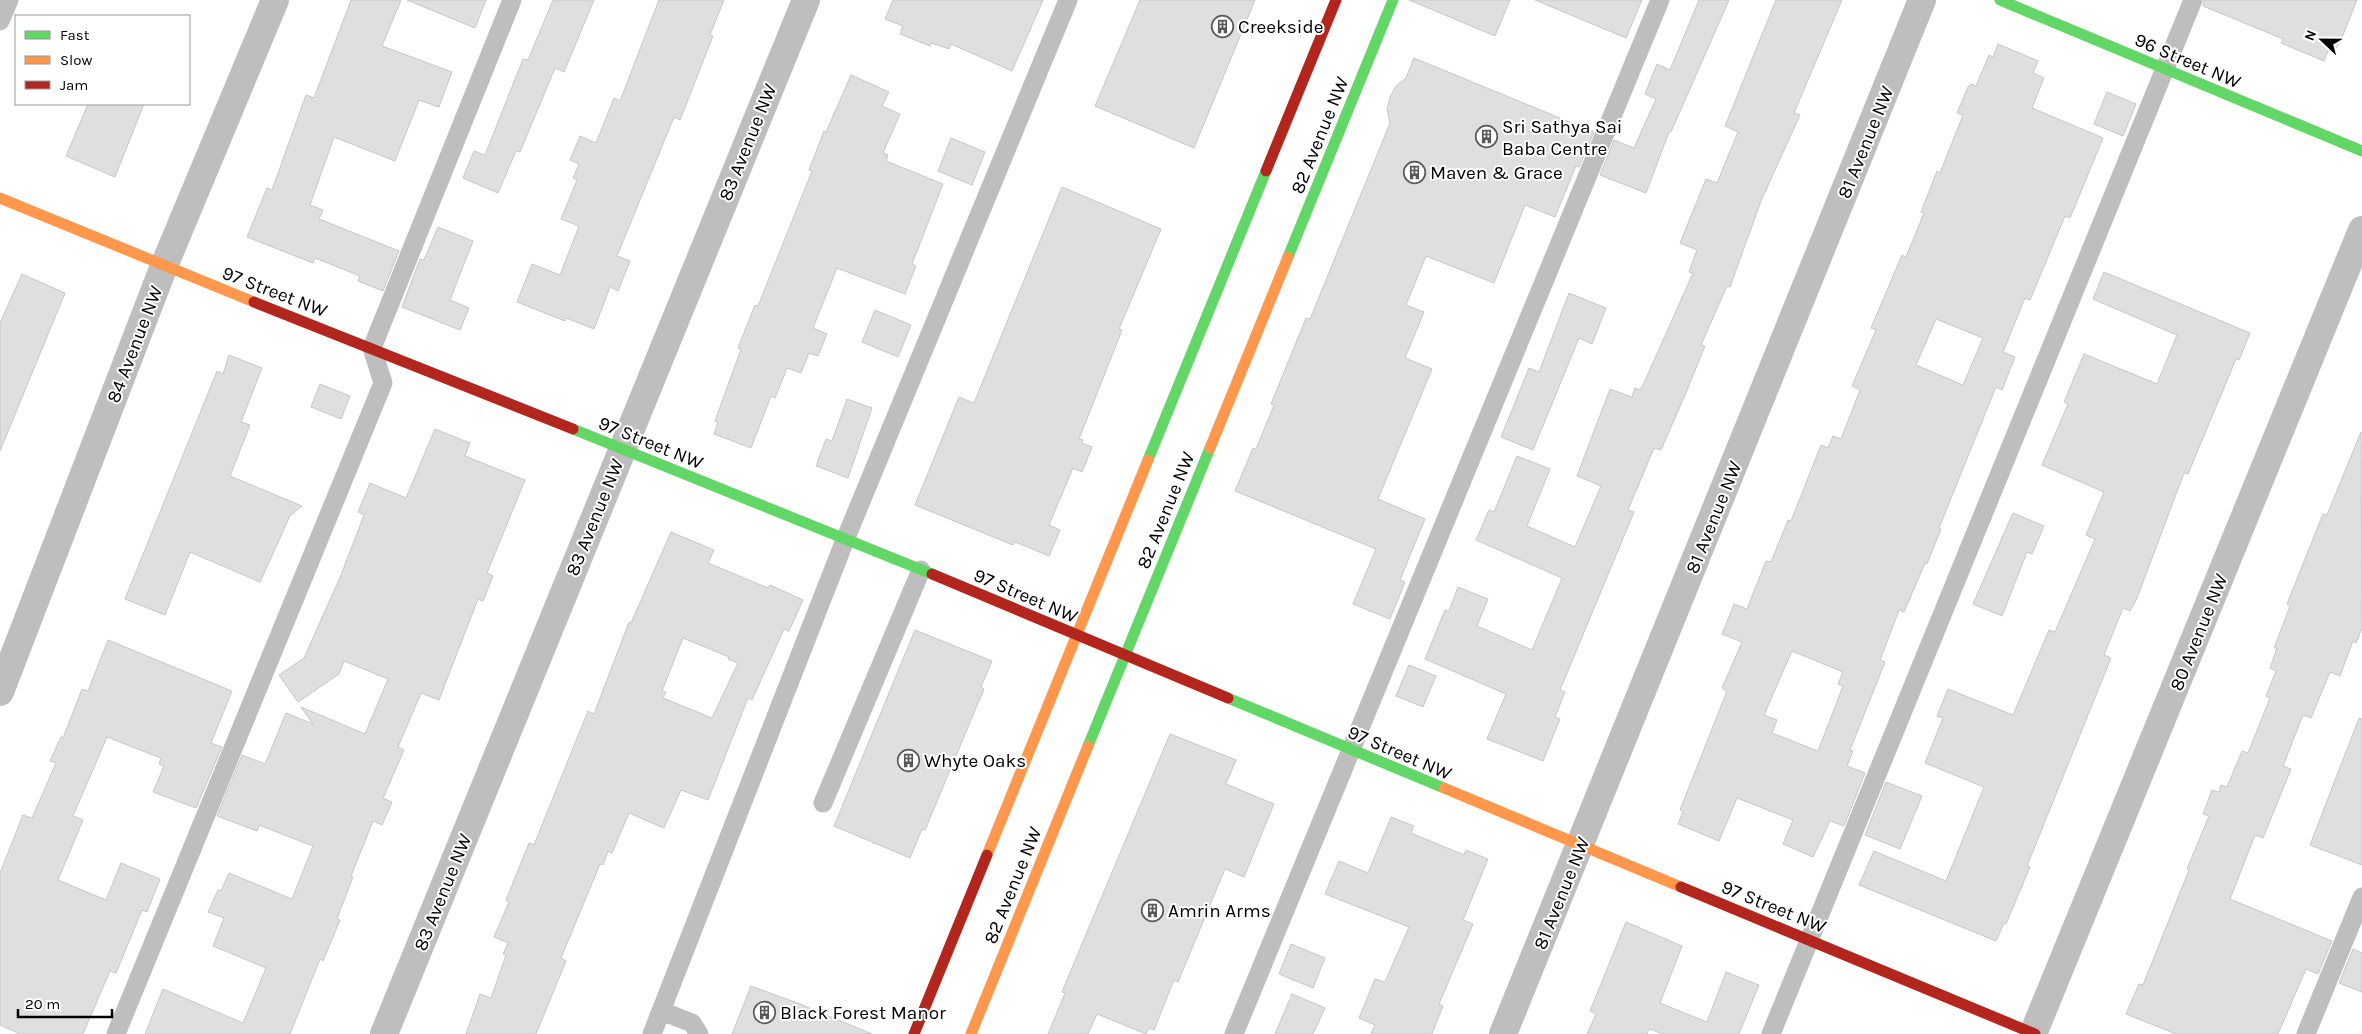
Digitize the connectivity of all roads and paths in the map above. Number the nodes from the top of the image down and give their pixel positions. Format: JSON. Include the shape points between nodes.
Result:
{"nodes":[{"id":1,"x":9,"y":0,"type":"edge"},
{"id":2,"x":275,"y":0,"type":"edge"},
{"id":3,"x":512,"y":0,"type":"edge"},
{"id":4,"x":806,"y":0,"type":"edge"},
{"id":5,"x":1068,"y":0,"type":"edge"},
{"id":6,"x":1336,"y":0,"type":"edge"},
{"id":7,"x":1393,"y":0,"type":"edge"},
{"id":8,"x":1660,"y":0,"type":"edge"},
{"id":9,"x":1922,"y":0,"type":"edge"},
{"id":10,"x":2000,"y":0,"type":"edge"},
{"id":11,"x":2193,"y":0,"type":"edge"},
{"id":12,"x":0,"y":22,"type":"edge"},
{"id":13,"x":2164,"y":69,"type":"junction"},
{"id":14,"x":2362,"y":151,"type":"edge"},
{"id":15,"x":0,"y":198,"type":"edge"},
{"id":16,"x":2362,"y":230,"type":"edge"},
{"id":17,"x":164,"y":266,"type":"junction"},
{"id":18,"x":372,"y":348,"type":"junction"},
{"id":19,"x":621,"y":449,"type":"junction"},
{"id":20,"x":845,"y":540,"type":"junction"},
{"id":21,"x":921,"y":570,"type":"junction"},
{"id":22,"x":1077,"y":636,"type":"junction"},
{"id":23,"x":1124,"y":655,"type":"junction"},
{"id":24,"x":0,"y":692,"type":"edge"},
{"id":25,"x":1350,"y":750,"type":"junction"},
{"id":26,"x":823,"y":803,"type":"dead end"},
{"id":27,"x":1581,"y":846,"type":"junction"},
{"id":28,"x":2362,"y":897,"type":"edge"},
{"id":29,"x":1810,"y":939,"type":"junction"},
{"id":30,"x":661,"y":1011,"type":"junction"},
{"id":31,"x":116,"y":1034,"type":"edge"},
{"id":32,"x":384,"y":1034,"type":"edge"},
{"id":33,"x":652,"y":1034,"type":"edge"},
{"id":34,"x":699,"y":1034,"type":"edge"},
{"id":35,"x":914,"y":1034,"type":"edge"},
{"id":36,"x":971,"y":1034,"type":"edge"},
{"id":37,"x":1234,"y":1034,"type":"edge"},
{"id":38,"x":1503,"y":1034,"type":"edge"},
{"id":39,"x":1771,"y":1034,"type":"edge"},
{"id":40,"x":2034,"y":1034,"type":"edge"},
{"id":41,"x":2306,"y":1034,"type":"edge"}],
"edges":[{"from":1,"to":12,"type":"lane"},
{"from":2,"to":17,"type":"street","name":"84 Avenue NW"},
{"from":3,"to":18,"type":"lane"},
{"from":4,"to":19,"type":"street","name":"83 Avenue NW"},
{"from":5,"to":20,"type":"lane"},
{"from":6,"to":22,"type":"street","name":"82 Avenue NW"},
{"from":7,"to":23,"type":"street","name":"82 Avenue NW"},
{"from":8,"to":25,"type":"lane"},
{"from":9,"to":27,"type":"street","name":"81 Avenue NW"},
{"from":10,"to":13,"type":"street","name":"96 Street NW"},
{"from":11,"to":13,"type":"lane"},
{"from":13,"to":14,"type":"street","name":"96 Street NW"},
{"from":13,"to":29,"type":"lane"},
{"from":15,"to":17,"type":"street","name":"97 Street NW"},
{"from":16,"to":40,"type":"street","name":"80 Avenue NW"},
{"from":17,"to":18,"type":"street","name":"97 Street NW"},
{"from":17,"to":24,"type":"street","name":"84 Avenue NW"},
{"from":18,"to":19,"type":"street","name":"97 Street NW"},
{"from":18,"to":31,"type":"lane","via":[[383,383]]},
{"from":19,"to":20,"type":"street","name":"97 Street NW"},
{"from":19,"to":32,"type":"street","name":"83 Avenue NW"},
{"from":20,"to":21,"type":"street","name":"97 Street NW"},
{"from":20,"to":30,"type":"lane"},
{"from":21,"to":22,"type":"street","name":"97 Street NW"},
{"from":21,"to":26,"type":"lane"},
{"from":22,"to":23,"type":"street","name":"97 Street NW"},
{"from":22,"to":35,"type":"street","name":"82 Avenue NW"},
{"from":23,"to":25,"type":"street","name":"97 Street NW"},
{"from":23,"to":36,"type":"street","name":"82 Avenue NW"},
{"from":25,"to":27,"type":"street","name":"97 Street NW"},
{"from":25,"to":37,"type":"lane"},
{"from":27,"to":29,"type":"street","name":"97 Street NW"},
{"from":27,"to":38,"type":"street","name":"81 Avenue NW"},
{"from":28,"to":41,"type":"lane"},
{"from":29,"to":39,"type":"lane"},
{"from":29,"to":40,"type":"street","name":"97 Street NW"},
{"from":30,"to":33,"type":"lane"},
{"from":30,"to":34,"type":"lane","via":[[692,1022]]}]}
